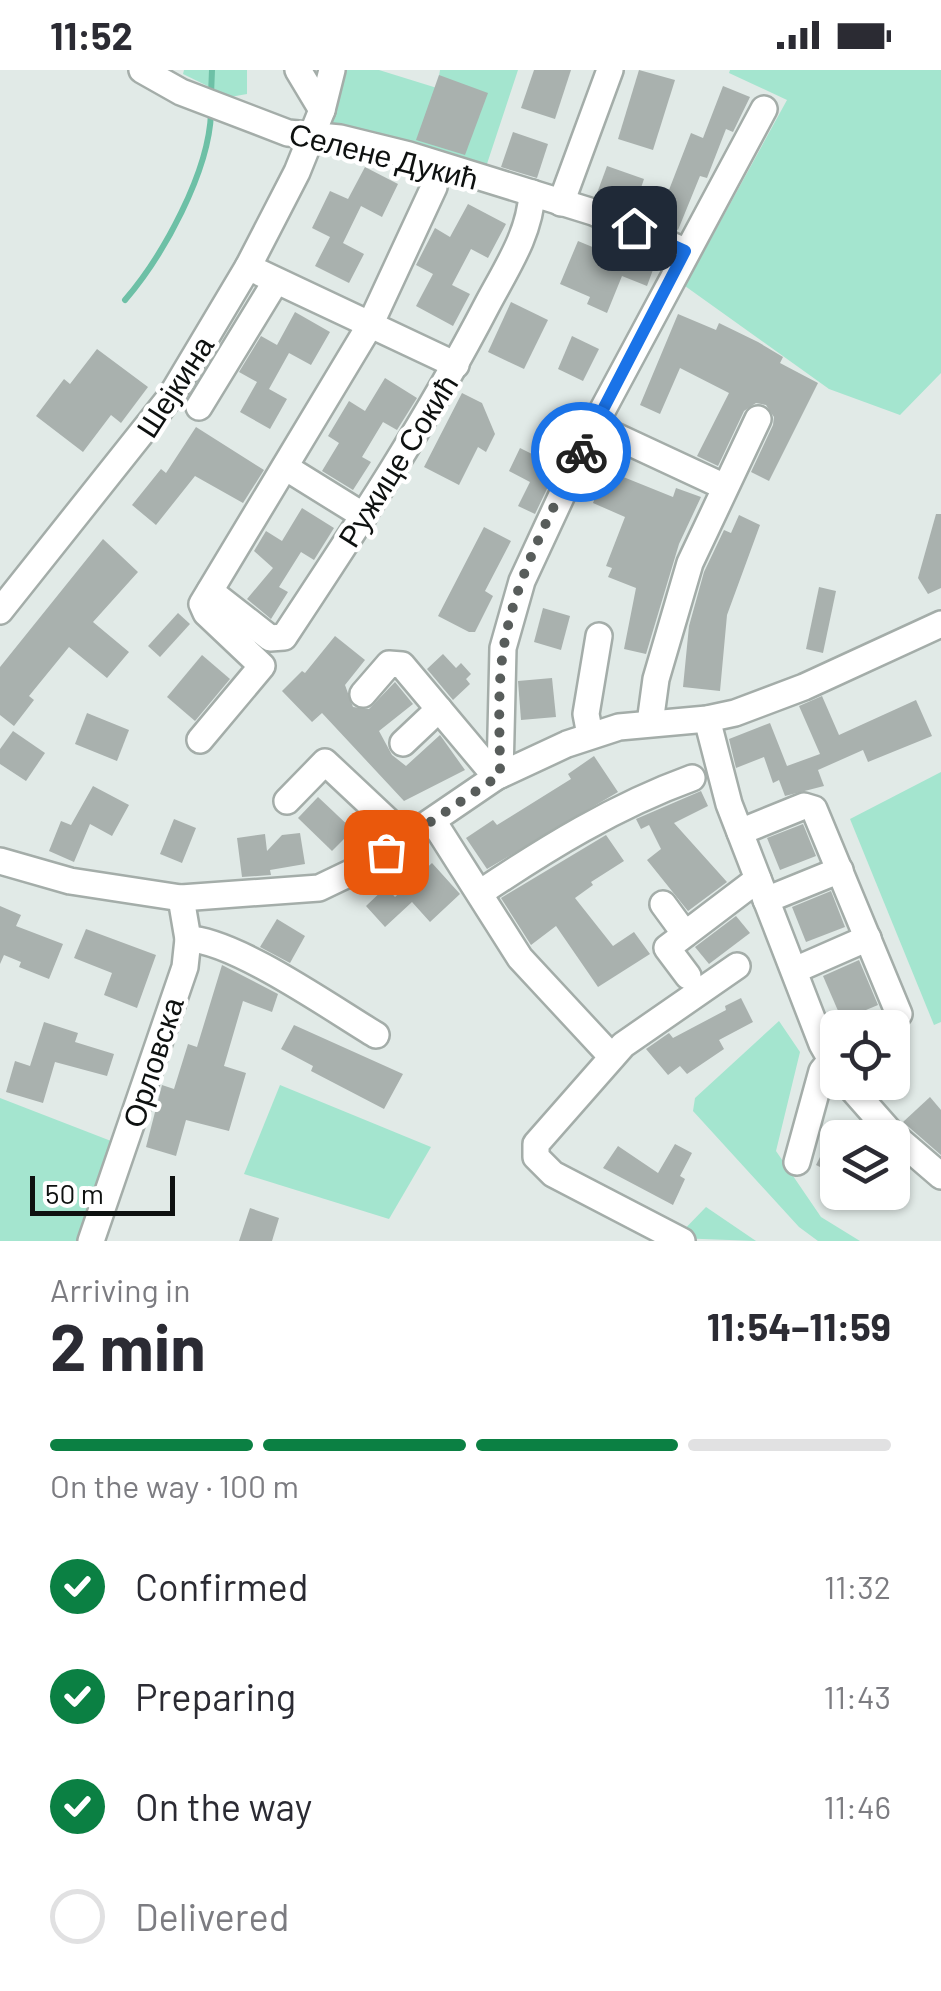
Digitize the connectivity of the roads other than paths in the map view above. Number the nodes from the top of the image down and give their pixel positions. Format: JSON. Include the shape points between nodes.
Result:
{"nodes":[{"id":1,"x":142,"y":70,"type":"edge"},
{"id":2,"x":298,"y":70,"type":"edge"},
{"id":3,"x":312,"y":70,"type":"edge"},
{"id":4,"x":332,"y":70,"type":"edge"},
{"id":5,"x":610,"y":70,"type":"edge"},
{"id":6,"x":324,"y":104,"type":"junction"},
{"id":7,"x":764,"y":109,"type":"dead end"},
{"id":8,"x":313,"y":138,"type":"junction"},
{"id":9,"x":434,"y":187,"type":"dead end"},
{"id":10,"x":532,"y":193,"type":"junction"},
{"id":11,"x":561,"y":203,"type":"junction"},
{"id":12,"x":685,"y":251,"type":"junction"},
{"id":13,"x":248,"y":267,"type":"junction"},
{"id":14,"x":276,"y":281,"type":"junction"},
{"id":15,"x":370,"y":325,"type":"junction"},
{"id":16,"x":456,"y":365,"type":"junction"},
{"id":17,"x":199,"y":407,"type":"dead end"},
{"id":18,"x":758,"y":419,"type":"dead end"},
{"id":19,"x":594,"y":426,"type":"junction"},
{"id":20,"x":285,"y":468,"type":"junction"},
{"id":21,"x":725,"y":487,"type":"junction"},
{"id":22,"x":364,"y":516,"type":"junction"},
{"id":23,"x":210,"y":591,"type":"junction"},
{"id":24,"x":0,"y":610,"type":"edge"},
{"id":25,"x":941,"y":624,"type":"edge"},
{"id":26,"x":598,"y":636,"type":"dead end"},
{"id":27,"x":363,"y":694,"type":"dead end"},
{"id":28,"x":439,"y":709,"type":"junction"},
{"id":29,"x":707,"y":720,"type":"junction"},
{"id":30,"x":650,"y":723,"type":"junction"},
{"id":31,"x":590,"y":735,"type":"junction"},
{"id":32,"x":200,"y":740,"type":"dead end"},
{"id":33,"x":402,"y":743,"type":"dead end"},
{"id":34,"x":498,"y":776,"type":"junction"},
{"id":35,"x":692,"y":778,"type":"dead end"},
{"id":36,"x":288,"y":801,"type":"dead end"},
{"id":37,"x":433,"y":821,"type":"junction"},
{"id":38,"x":740,"y":832,"type":"junction"},
{"id":39,"x":406,"y":838,"type":"junction"},
{"id":40,"x":0,"y":862,"type":"edge"},
{"id":41,"x":840,"y":870,"type":"junction"},
{"id":42,"x":762,"y":889,"type":"junction"},
{"id":43,"x":480,"y":893,"type":"junction"},
{"id":44,"x":180,"y":898,"type":"junction"},
{"id":45,"x":663,"y":904,"type":"dead end"},
{"id":46,"x":685,"y":934,"type":"junction"},
{"id":47,"x":868,"y":938,"type":"junction"},
{"id":48,"x":188,"y":940,"type":"junction"},
{"id":49,"x":736,"y":966,"type":"dead end"},
{"id":50,"x":795,"y":970,"type":"junction"},
{"id":51,"x":688,"y":976,"type":"dead end"},
{"id":52,"x":897,"y":1010,"type":"edge"},
{"id":53,"x":820,"y":1032,"type":"edge"},
{"id":54,"x":376,"y":1036,"type":"dead end"},
{"id":55,"x":612,"y":1057,"type":"junction"},
{"id":56,"x":820,"y":1078,"type":"edge"},
{"id":57,"x":862,"y":1100,"type":"edge"},
{"id":58,"x":797,"y":1162,"type":"dead end"},
{"id":59,"x":941,"y":1176,"type":"edge"},
{"id":60,"x":91,"y":1241,"type":"edge"},
{"id":61,"x":682,"y":1241,"type":"edge"}],
"edges":[{"from":1,"to":8,"type":"street","name":"Селене Дукић","via":[[196,98]]},
{"from":2,"to":6,"type":"street"},
{"from":3,"to":6,"type":"street"},
{"from":4,"to":6,"type":"street","name":"Шејкина"},
{"from":5,"to":11,"type":"street"},
{"from":6,"to":8,"type":"street","name":"Шејкина"},
{"from":7,"to":12,"type":"street"},
{"from":8,"to":10,"type":"street","name":"Селене Дукић","via":[[373,146]]},
{"from":8,"to":13,"type":"street","name":"Шејкина"},
{"from":9,"to":15,"type":"street"},
{"from":10,"to":11,"type":"street","name":"Селене Дукић"},
{"from":10,"to":16,"type":"street","name":"Ружице Сокић","via":[[522,238]]},
{"from":11,"to":12,"type":"street","name":"Селене Дукић"},
{"from":12,"to":19,"type":"street"},
{"from":13,"to":14,"type":"street"},
{"from":13,"to":24,"type":"street","name":"Шејкина","via":[[154,420]]},
{"from":14,"to":15,"type":"street"},
{"from":14,"to":17,"type":"street"},
{"from":15,"to":16,"type":"street"},
{"from":15,"to":20,"type":"street"},
{"from":16,"to":22,"type":"street","name":"Ружице Сокић"},
{"from":18,"to":21,"type":"street"},
{"from":19,"to":21,"type":"street"},
{"from":19,"to":34,"type":"street","via":[[512,612],[500,676]]},
{"from":20,"to":22,"type":"street"},
{"from":20,"to":23,"type":"street"},
{"from":21,"to":30,"type":"street","via":[[690,563]]},
{"from":22,"to":23,"type":"street","name":"Ружице Сокић","via":[[279,640]]},
{"from":23,"to":32,"type":"street","via":[[203,609],[262,666]]},
{"from":25,"to":29,"type":"street","via":[[804,687]]},
{"from":26,"to":31,"type":"street","via":[[586,714]]},
{"from":27,"to":28,"type":"street","via":[[397,662]]},
{"from":28,"to":33,"type":"street"},
{"from":28,"to":34,"type":"street"},
{"from":29,"to":30,"type":"street"},
{"from":29,"to":38,"type":"street"},
{"from":30,"to":31,"type":"street"},
{"from":31,"to":34,"type":"street"},
{"from":34,"to":37,"type":"street"},
{"from":35,"to":43,"type":"street","via":[[603,817]]},
{"from":36,"to":39,"type":"street","via":[[325,762]]},
{"from":37,"to":39,"type":"street"},
{"from":37,"to":43,"type":"street"},
{"from":38,"to":41,"type":"street","via":[[804,806],[817,813]]},
{"from":38,"to":42,"type":"street"},
{"from":39,"to":44,"type":"street","via":[[319,888]]},
{"from":40,"to":44,"type":"street"},
{"from":41,"to":42,"type":"street"},
{"from":41,"to":47,"type":"street"},
{"from":42,"to":46,"type":"street"},
{"from":42,"to":50,"type":"street"},
{"from":43,"to":55,"type":"street","via":[[528,969]]},
{"from":44,"to":48,"type":"street","name":"Орловска"},
{"from":45,"to":46,"type":"street"},
{"from":46,"to":51,"type":"street","via":[[667,948]]},
{"from":47,"to":50,"type":"street"},
{"from":47,"to":52,"type":"street"},
{"from":48,"to":54,"type":"street","via":[[207,942],[272,973]]},
{"from":48,"to":60,"type":"street","name":"Орловска"},
{"from":49,"to":55,"type":"street"},
{"from":50,"to":53,"type":"street"},
{"from":55,"to":61,"type":"street","via":[[540,1137],[536,1157],[552,1174]]},
{"from":56,"to":58,"type":"street"},
{"from":57,"to":59,"type":"street"}]}
